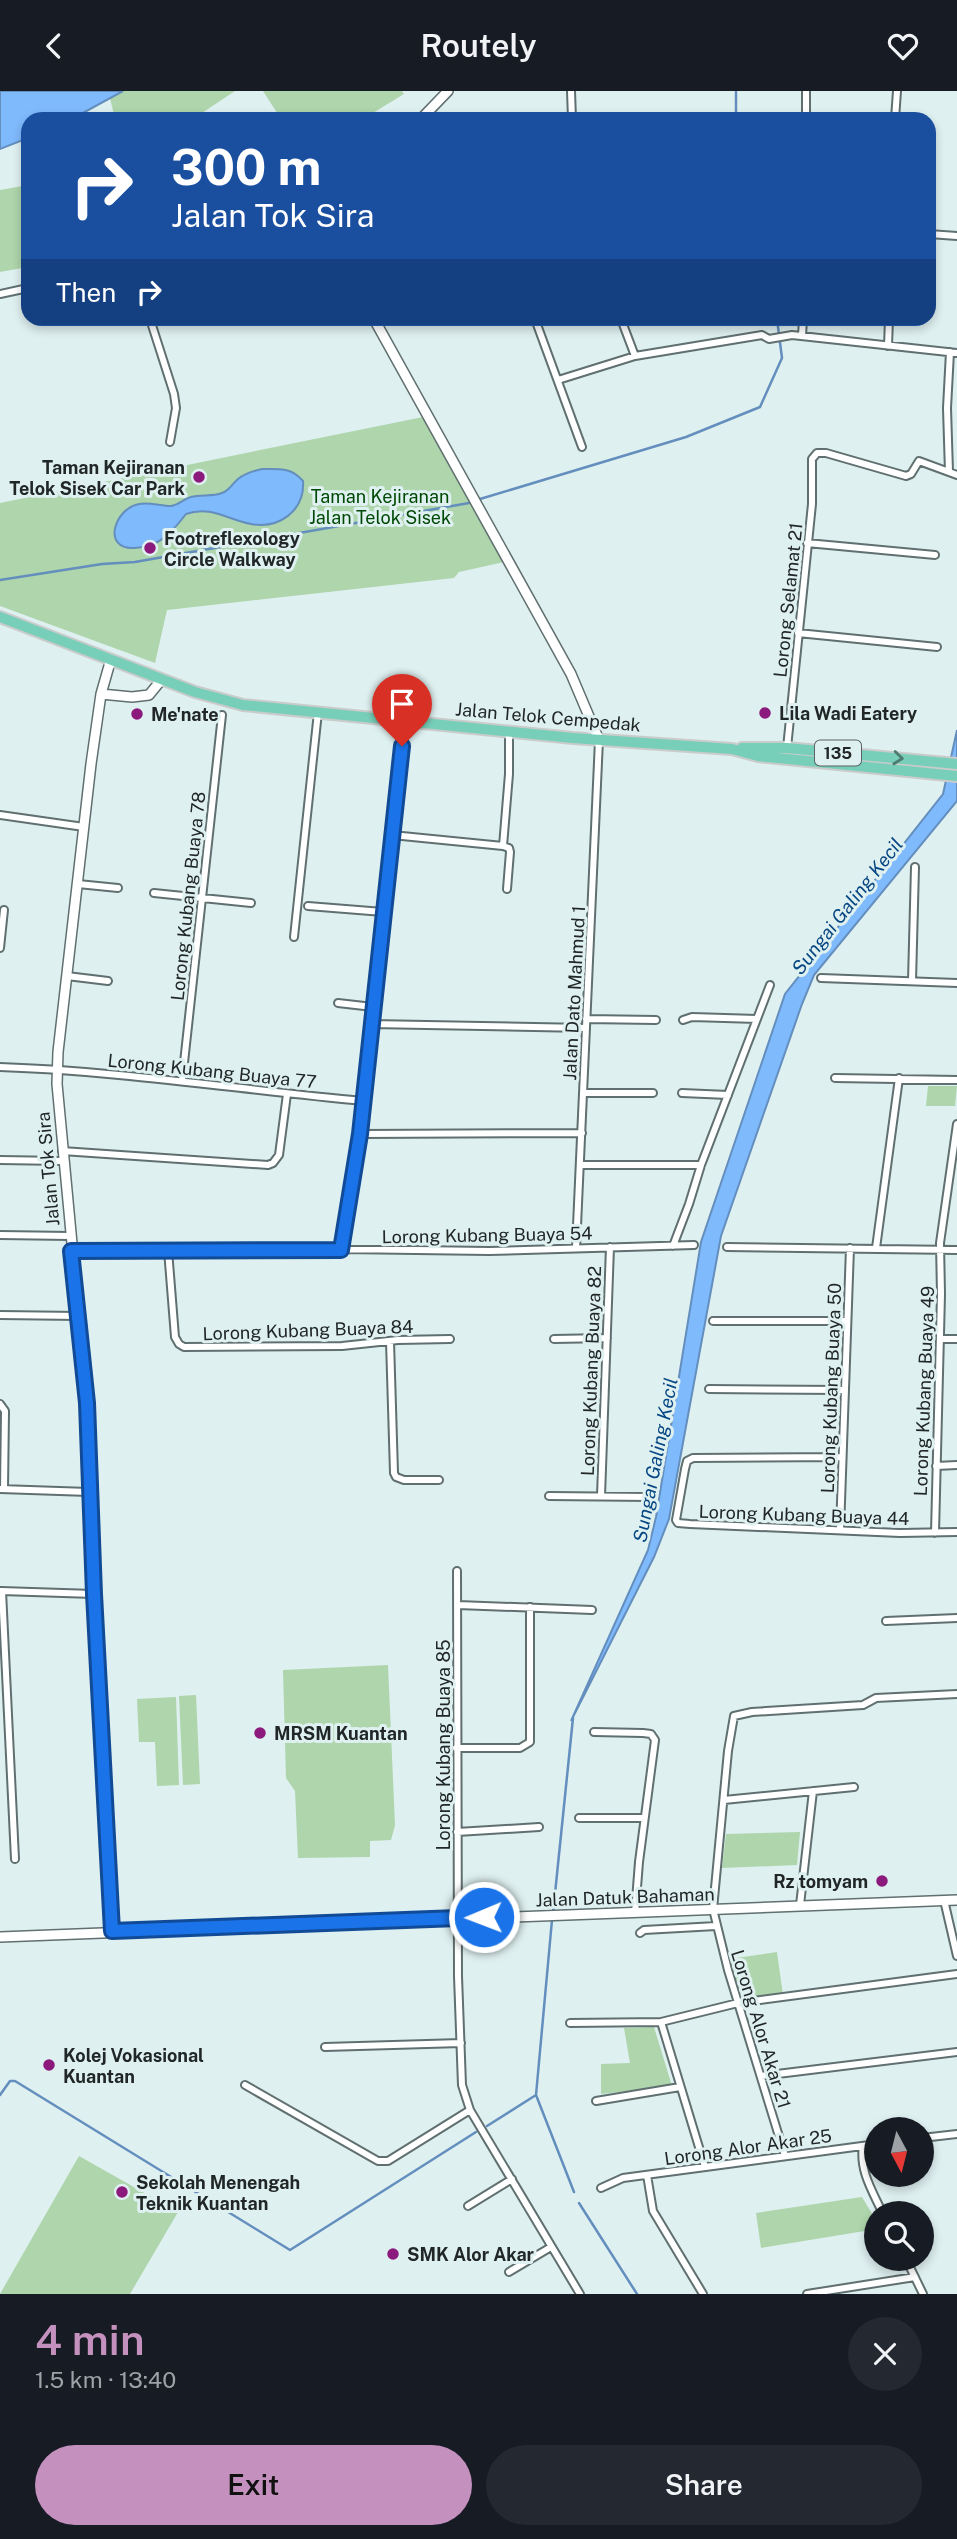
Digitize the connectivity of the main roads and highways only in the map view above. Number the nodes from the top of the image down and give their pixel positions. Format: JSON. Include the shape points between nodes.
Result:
{"nodes":[{"id":1,"x":0,"y":617,"type":"edge"},
{"id":2,"x":732,"y":749,"type":"junction"},
{"id":3,"x":957,"y":764,"type":"edge"},
{"id":4,"x":943,"y":768,"type":"junction"},
{"id":5,"x":957,"y":776,"type":"edge"}],
"edges":[{"from":1,"to":2,"type":"main road","name":"Jalan Telok Cempedak","number":"135","via":[[228,702],[509,732]]},
{"from":2,"to":4,"type":"main road","name":"Jalan Telok Cempedak","number":"135","via":[[758,755]]},
{"from":2,"to":4,"type":"main road","name":"Jalan Telok Cempedak","number":"135","one_way":true,"via":[[787,748]]},
{"from":3,"to":4,"type":"main road","name":"Jalan Telok Cempedak","number":"135"},
{"from":4,"to":5,"type":"main road","name":"Jalan Telok Cempedak","number":"135"}]}
